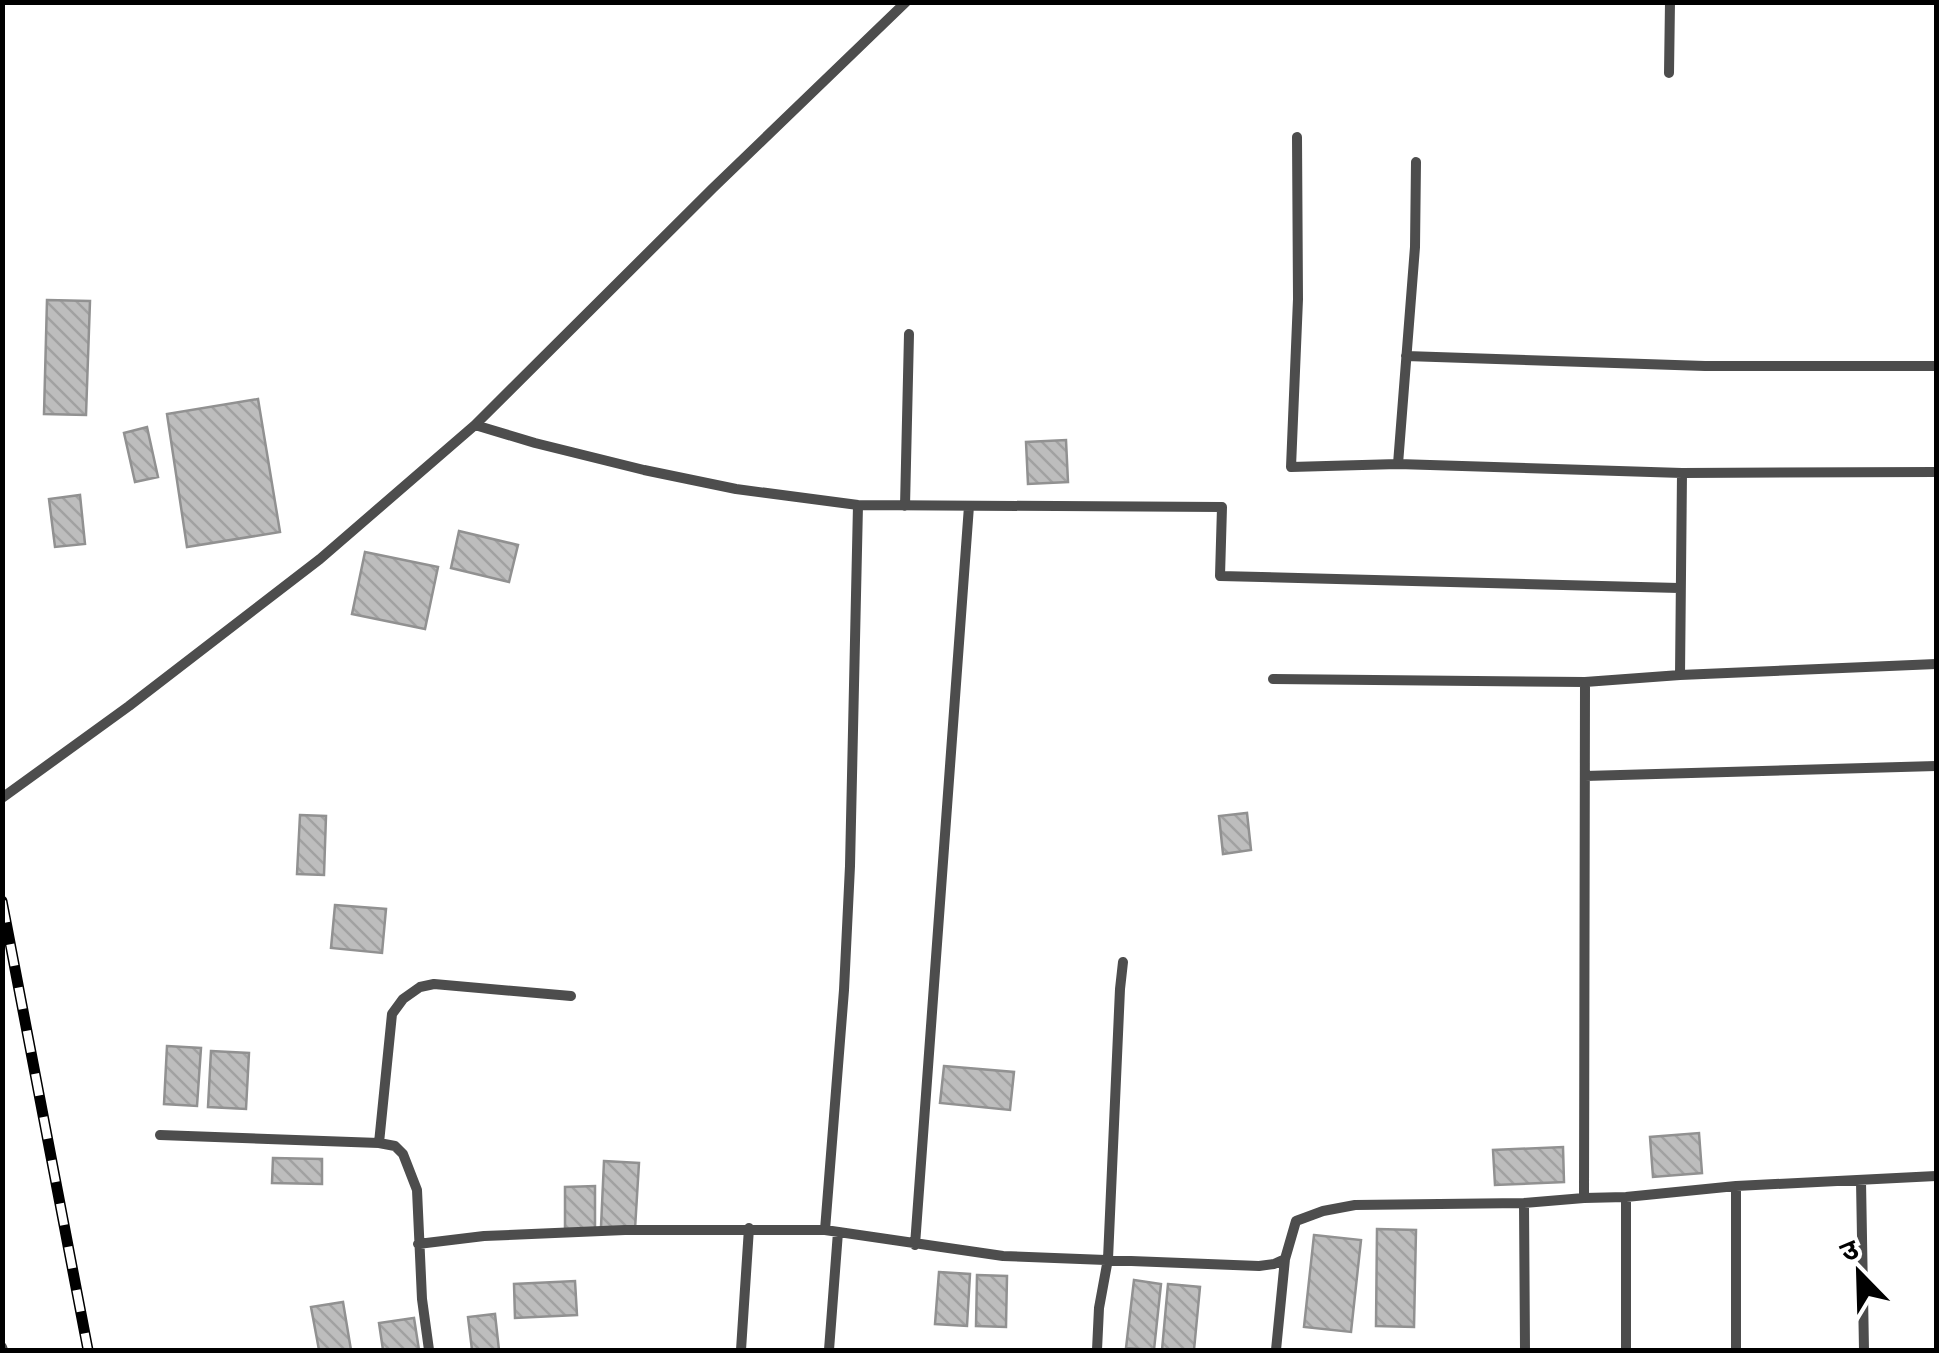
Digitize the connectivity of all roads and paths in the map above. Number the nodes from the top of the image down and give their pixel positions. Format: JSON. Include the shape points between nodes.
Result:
{"nodes":[{"id":1,"x":906,"y":2,"type":"edge"},
{"id":2,"x":1670,"y":2,"type":"edge"},
{"id":3,"x":1669,"y":73,"type":"dead end"},
{"id":4,"x":1297,"y":137,"type":"dead end"},
{"id":5,"x":1416,"y":162,"type":"dead end"},
{"id":6,"x":909,"y":334,"type":"dead end"},
{"id":7,"x":1406,"y":356,"type":"junction"},
{"id":8,"x":1936,"y":366,"type":"edge"},
{"id":9,"x":475,"y":425,"type":"junction"},
{"id":10,"x":1398,"y":464,"type":"junction"},
{"id":11,"x":1936,"y":472,"type":"edge"},
{"id":12,"x":1682,"y":473,"type":"junction"},
{"id":13,"x":858,"y":505,"type":"junction"},
{"id":14,"x":905,"y":506,"type":"junction"},
{"id":15,"x":970,"y":506,"type":"junction"},
{"id":16,"x":1679,"y":588,"type":"junction"},
{"id":17,"x":1936,"y":664,"type":"edge"},
{"id":18,"x":1680,"y":675,"type":"junction"},
{"id":19,"x":1273,"y":679,"type":"dead end"},
{"id":20,"x":1585,"y":682,"type":"junction"},
{"id":21,"x":1936,"y":766,"type":"edge"},
{"id":22,"x":1585,"y":776,"type":"junction"},
{"id":23,"x":2,"y":798,"type":"edge"},
{"id":24,"x":1123,"y":962,"type":"dead end"},
{"id":25,"x":571,"y":996,"type":"dead end"},
{"id":26,"x":160,"y":1135,"type":"dead end"},
{"id":27,"x":379,"y":1143,"type":"junction"},
{"id":28,"x":1936,"y":1176,"type":"edge"},
{"id":29,"x":1861,"y":1181,"type":"junction"},
{"id":30,"x":1736,"y":1186,"type":"junction"},
{"id":31,"x":1626,"y":1197,"type":"junction"},
{"id":32,"x":1584,"y":1198,"type":"junction"},
{"id":33,"x":1524,"y":1203,"type":"junction"},
{"id":34,"x":748,"y":1228,"type":"junction"},
{"id":35,"x":824,"y":1230,"type":"junction"},
{"id":36,"x":838,"y":1232,"type":"junction"},
{"id":37,"x":418,"y":1244,"type":"junction"},
{"id":38,"x":915,"y":1245,"type":"junction"},
{"id":39,"x":1108,"y":1259,"type":"junction"},
{"id":40,"x":1285,"y":1259,"type":"junction"},
{"id":41,"x":428,"y":1350,"type":"edge"},
{"id":42,"x":741,"y":1350,"type":"edge"},
{"id":43,"x":828,"y":1350,"type":"edge"},
{"id":44,"x":1097,"y":1350,"type":"edge"},
{"id":45,"x":1276,"y":1350,"type":"edge"},
{"id":46,"x":1525,"y":1350,"type":"edge"},
{"id":47,"x":1626,"y":1350,"type":"edge"},
{"id":48,"x":1736,"y":1350,"type":"edge"},
{"id":49,"x":1864,"y":1350,"type":"edge"}],
"edges":[{"from":1,"to":9,"type":"street"},
{"from":2,"to":3,"type":"street"},
{"from":4,"to":10,"type":"street","via":[[1290,467]]},
{"from":5,"to":7,"type":"street"},
{"from":6,"to":14,"type":"street"},
{"from":7,"to":8,"type":"street"},
{"from":7,"to":10,"type":"street"},
{"from":9,"to":13,"type":"street","via":[[644,470]]},
{"from":9,"to":23,"type":"street","via":[[320,559]]},
{"from":10,"to":12,"type":"street"},
{"from":11,"to":12,"type":"street"},
{"from":12,"to":16,"type":"street"},
{"from":13,"to":14,"type":"street"},
{"from":13,"to":35,"type":"street","via":[[849,884]]},
{"from":14,"to":15,"type":"street"},
{"from":15,"to":16,"type":"street","via":[[1222,507],[1220,576]]},
{"from":15,"to":38,"type":"street"},
{"from":16,"to":18,"type":"street"},
{"from":17,"to":18,"type":"street"},
{"from":18,"to":20,"type":"street"},
{"from":19,"to":20,"type":"street"},
{"from":20,"to":22,"type":"street"},
{"from":21,"to":22,"type":"street"},
{"from":22,"to":32,"type":"street"},
{"from":24,"to":39,"type":"street"},
{"from":25,"to":27,"type":"street","via":[[434,984],[403,999],[392,1014]]},
{"from":26,"to":27,"type":"street"},
{"from":27,"to":37,"type":"street","via":[[395,1146],[409,1167],[417,1190]]},
{"from":28,"to":29,"type":"street"},
{"from":29,"to":30,"type":"street"},
{"from":29,"to":49,"type":"street"},
{"from":30,"to":31,"type":"street"},
{"from":30,"to":48,"type":"street"},
{"from":31,"to":32,"type":"street"},
{"from":31,"to":47,"type":"street"},
{"from":32,"to":33,"type":"street"},
{"from":33,"to":40,"type":"street","via":[[1324,1211],[1296,1221]]},
{"from":33,"to":46,"type":"street"},
{"from":34,"to":35,"type":"street"},
{"from":34,"to":37,"type":"street"},
{"from":34,"to":42,"type":"street"},
{"from":35,"to":36,"type":"street"},
{"from":36,"to":38,"type":"street"},
{"from":36,"to":43,"type":"street"},
{"from":37,"to":41,"type":"street"},
{"from":38,"to":39,"type":"street"},
{"from":39,"to":40,"type":"street","via":[[1259,1266]]},
{"from":39,"to":44,"type":"street"},
{"from":40,"to":45,"type":"street"}]}
